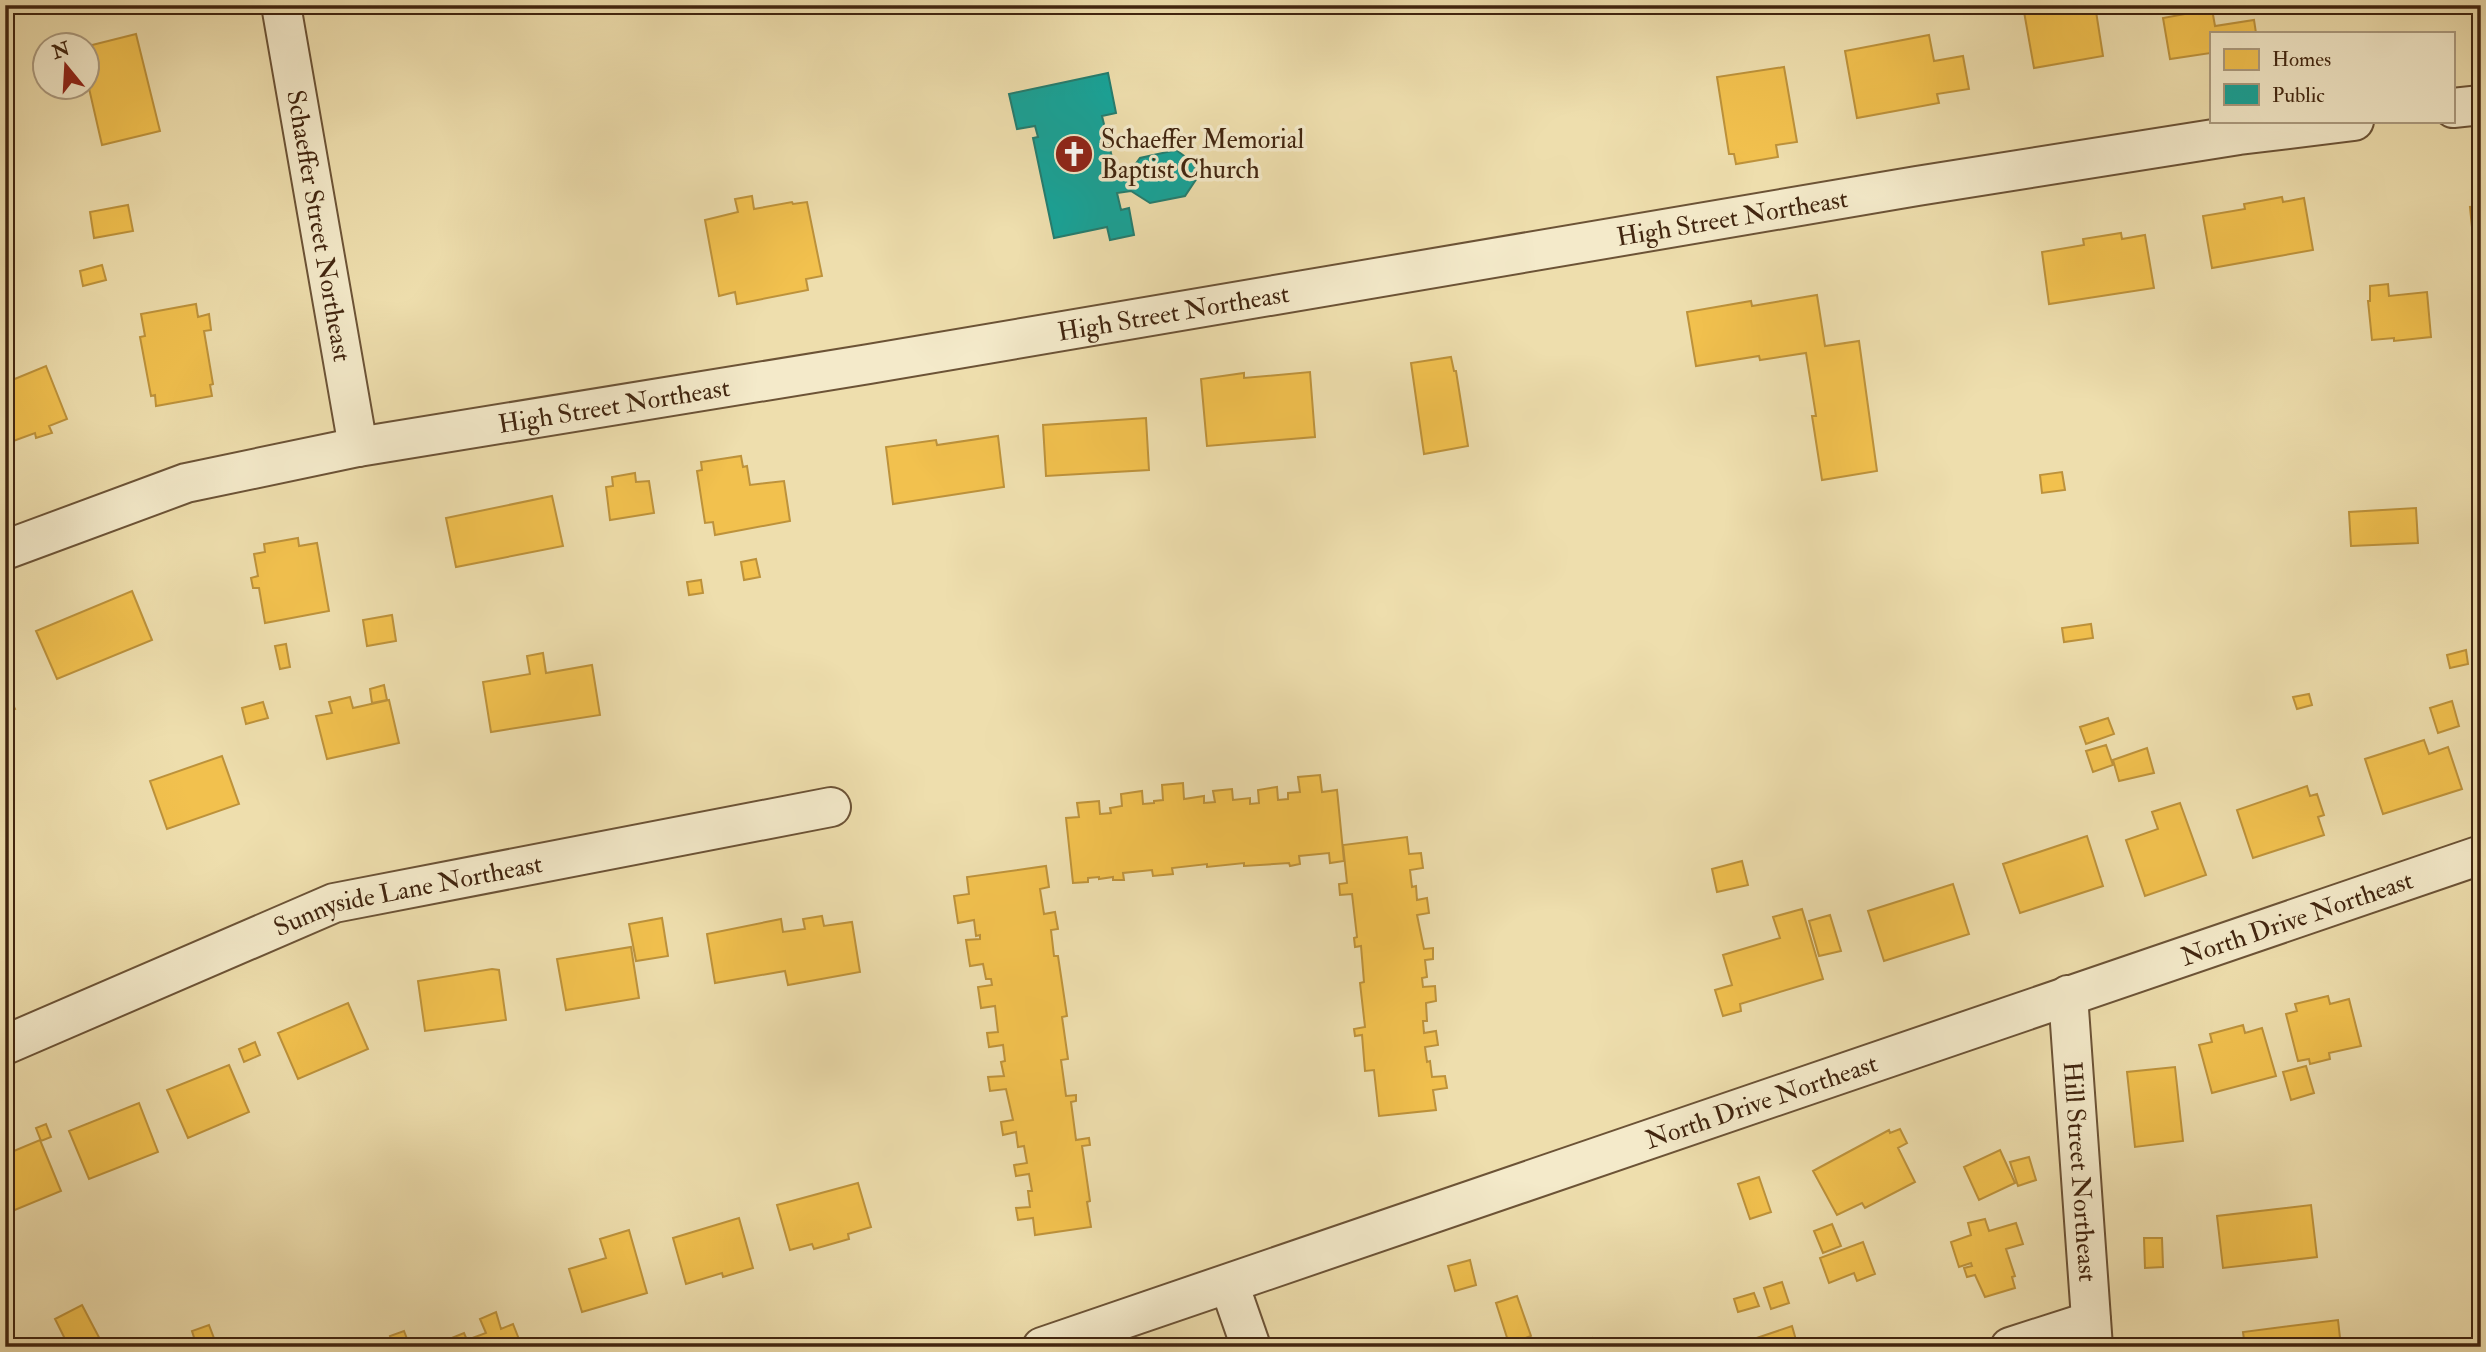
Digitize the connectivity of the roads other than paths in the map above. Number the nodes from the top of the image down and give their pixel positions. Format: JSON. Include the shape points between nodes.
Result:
{"nodes":[{"id":1,"x":281,"y":5,"type":"edge"},
{"id":2,"x":2481,"y":105,"type":"edge"},
{"id":3,"x":2454,"y":108,"type":"edge"},
{"id":4,"x":2346,"y":122,"type":"edge"},
{"id":5,"x":358,"y":447,"type":"junction"},
{"id":6,"x":5,"y":550,"type":"edge"},
{"id":7,"x":831,"y":807,"type":"dead end"},
{"id":8,"x":2481,"y":855,"type":"edge"},
{"id":9,"x":2068,"y":995,"type":"junction"},
{"id":10,"x":5,"y":1045,"type":"edge"},
{"id":11,"x":1229,"y":1284,"type":"junction"},
{"id":12,"x":2092,"y":1334,"type":"edge"},
{"id":13,"x":1042,"y":1347,"type":"edge"},
{"id":14,"x":1251,"y":1347,"type":"edge"},
{"id":15,"x":2010,"y":1347,"type":"edge"}],
"edges":[{"from":1,"to":5,"type":"street","name":"Schaeffer Street Northeast"},
{"from":2,"to":3,"type":"street"},
{"from":4,"to":5,"type":"street","name":"High Street Northeast","via":[[1931,184]]},
{"from":5,"to":6,"type":"street","name":"High Street Northeast","via":[[186,483]]},
{"from":7,"to":10,"type":"street","name":"Sunnyside Lane Northeast","via":[[334,903]]},
{"from":8,"to":9,"type":"street","name":"North Drive Northeast"},
{"from":9,"to":11,"type":"street","name":"North Drive Northeast"},
{"from":9,"to":12,"type":"street","name":"Hill Street Northeast"},
{"from":11,"to":13,"type":"street","name":"North Drive Northeast"},
{"from":11,"to":14,"type":"street"},
{"from":12,"to":15,"type":"street"}]}
